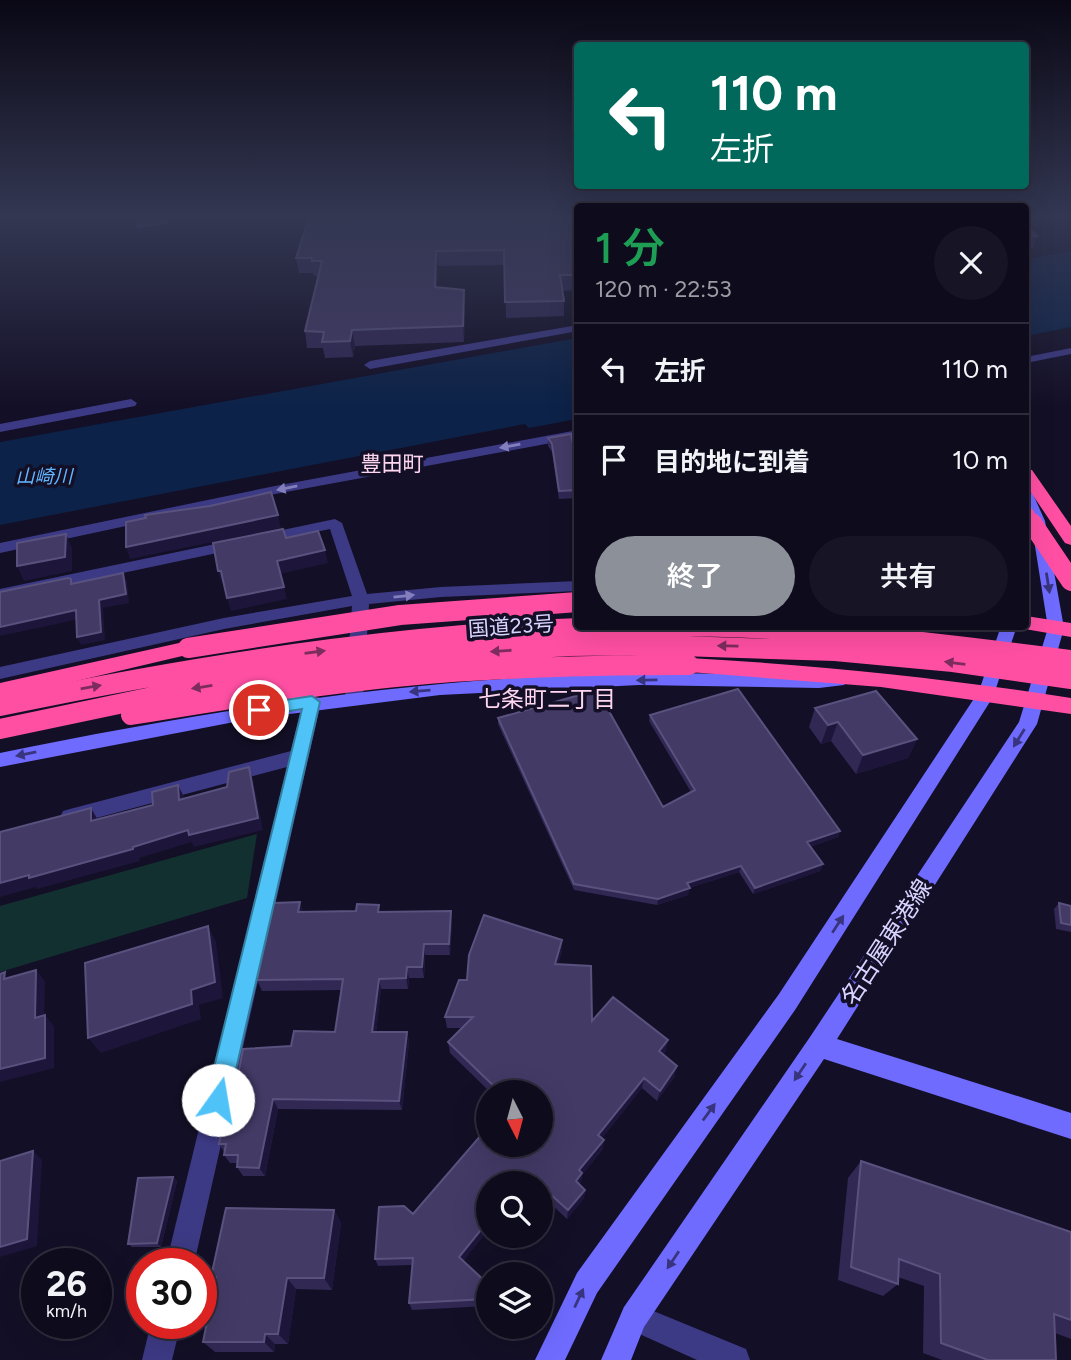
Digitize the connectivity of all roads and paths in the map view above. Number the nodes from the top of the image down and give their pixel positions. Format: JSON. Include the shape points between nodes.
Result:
{"nodes":[{"id":1,"x":574,"y":329,"type":"edge"},
{"id":2,"x":1071,"y":351,"type":"edge"},
{"id":3,"x":1029,"y":359,"type":"edge"},
{"id":4,"x":370,"y":365,"type":"dead end"},
{"id":5,"x":131,"y":403,"type":"dead end"},
{"id":6,"x":0,"y":428,"type":"edge"},
{"id":7,"x":574,"y":435,"type":"edge"},
{"id":8,"x":1029,"y":478,"type":"edge"},
{"id":9,"x":1029,"y":501,"type":"edge"},
{"id":10,"x":1029,"y":518,"type":"edge"},
{"id":11,"x":1071,"y":539,"type":"edge"},
{"id":12,"x":0,"y":548,"type":"edge"},
{"id":13,"x":1071,"y":581,"type":"edge"},
{"id":14,"x":574,"y":586,"type":"edge"},
{"id":15,"x":0,"y":594,"type":"edge"},
{"id":16,"x":361,"y":600,"type":"junction"},
{"id":17,"x":574,"y":601,"type":"edge"},
{"id":18,"x":1029,"y":623,"type":"edge"},
{"id":19,"x":574,"y":629,"type":"edge"},
{"id":20,"x":1063,"y":629,"type":"edge"},
{"id":21,"x":797,"y":630,"type":"edge"},
{"id":22,"x":1008,"y":630,"type":"edge"},
{"id":23,"x":1071,"y":660,"type":"edge"},
{"id":24,"x":0,"y":673,"type":"edge"},
{"id":25,"x":862,"y":679,"type":"junction"},
{"id":26,"x":1071,"y":679,"type":"edge"},
{"id":27,"x":0,"y":691,"type":"edge"},
{"id":28,"x":987,"y":692,"type":"junction"},
{"id":29,"x":354,"y":698,"type":"junction"},
{"id":30,"x":1034,"y":699,"type":"junction"},
{"id":31,"x":312,"y":702,"type":"junction"},
{"id":32,"x":0,"y":706,"type":"edge"},
{"id":33,"x":1071,"y":706,"type":"edge"},
{"id":34,"x":0,"y":729,"type":"edge"},
{"id":35,"x":0,"y":736,"type":"edge"},
{"id":36,"x":300,"y":756,"type":"junction"},
{"id":37,"x":0,"y":760,"type":"edge"},
{"id":38,"x":52,"y":822,"type":"edge"},
{"id":39,"x":819,"y":1045,"type":"junction"},
{"id":40,"x":1071,"y":1126,"type":"edge"},
{"id":41,"x":184,"y":1248,"type":"edge"},
{"id":42,"x":635,"y":1317,"type":"junction"},
{"id":43,"x":162,"y":1339,"type":"edge"},
{"id":44,"x":157,"y":1360,"type":"edge"},
{"id":45,"x":550,"y":1360,"type":"edge"},
{"id":46,"x":616,"y":1360,"type":"edge"},
{"id":47,"x":735,"y":1360,"type":"edge"}],
"edges":[{"from":1,"to":4,"type":"street"},
{"from":2,"to":3,"type":"street"},
{"from":5,"to":6,"type":"street"},
{"from":7,"to":12,"type":"street","one_way":true,"via":[[275,490]]},
{"from":8,"to":11,"type":"highway"},
{"from":9,"to":20,"type":"main road","name":"名古屋東港線","one_way":true,"via":[[1038,521]]},
{"from":10,"to":13,"type":"highway","bridge":true},
{"from":16,"to":14,"type":"street","one_way":true},
{"from":15,"to":16,"type":"street","via":[[335,523]]},
{"from":16,"to":24,"type":"street","via":[[218,624]]},
{"from":16,"to":29,"type":"street"},
{"from":17,"to":27,"type":"highway","bridge":true,"via":[[400,615],[188,648]]},
{"from":18,"to":20,"type":"highway"},
{"from":32,"to":19,"type":"highway","name":"国道23号","one_way":true,"bridge":true,"via":[[204,668],[369,644]]},
{"from":20,"to":30,"type":"main road","name":"名古屋東港線"},
{"from":21,"to":23,"type":"highway","name":"国道23号","one_way":true,"bridge":true},
{"from":22,"to":28,"type":"main road"},
{"from":25,"to":28,"type":"highway"},
{"from":25,"to":29,"type":"main road","one_way":true,"via":[[792,683],[573,681]]},
{"from":25,"to":35,"type":"highway","bridge":true,"via":[[689,665],[520,667],[316,685]]},
{"from":26,"to":34,"type":"highway","name":"国道23号","one_way":true,"bridge":true,"via":[[835,651],[568,646],[403,657],[190,689]]},
{"from":28,"to":30,"type":"highway"},
{"from":45,"to":28,"type":"main road","one_way":true,"via":[[587,1283],[787,1002]]},
{"from":29,"to":31,"type":"main road"},
{"from":30,"to":33,"type":"highway"},
{"from":30,"to":39,"type":"main road","name":"名古屋東港線","one_way":true,"via":[[1028,724]]},
{"from":31,"to":36,"type":"street"},
{"from":31,"to":37,"type":"main road","one_way":true},
{"from":36,"to":38,"type":"street"},
{"from":36,"to":41,"type":"street"},
{"from":39,"to":40,"type":"main road"},
{"from":39,"to":42,"type":"main road","name":"名古屋東港線","one_way":true},
{"from":42,"to":46,"type":"main road","name":"名古屋東港線"},
{"from":42,"to":47,"type":"street"},
{"from":43,"to":44,"type":"street"}]}
